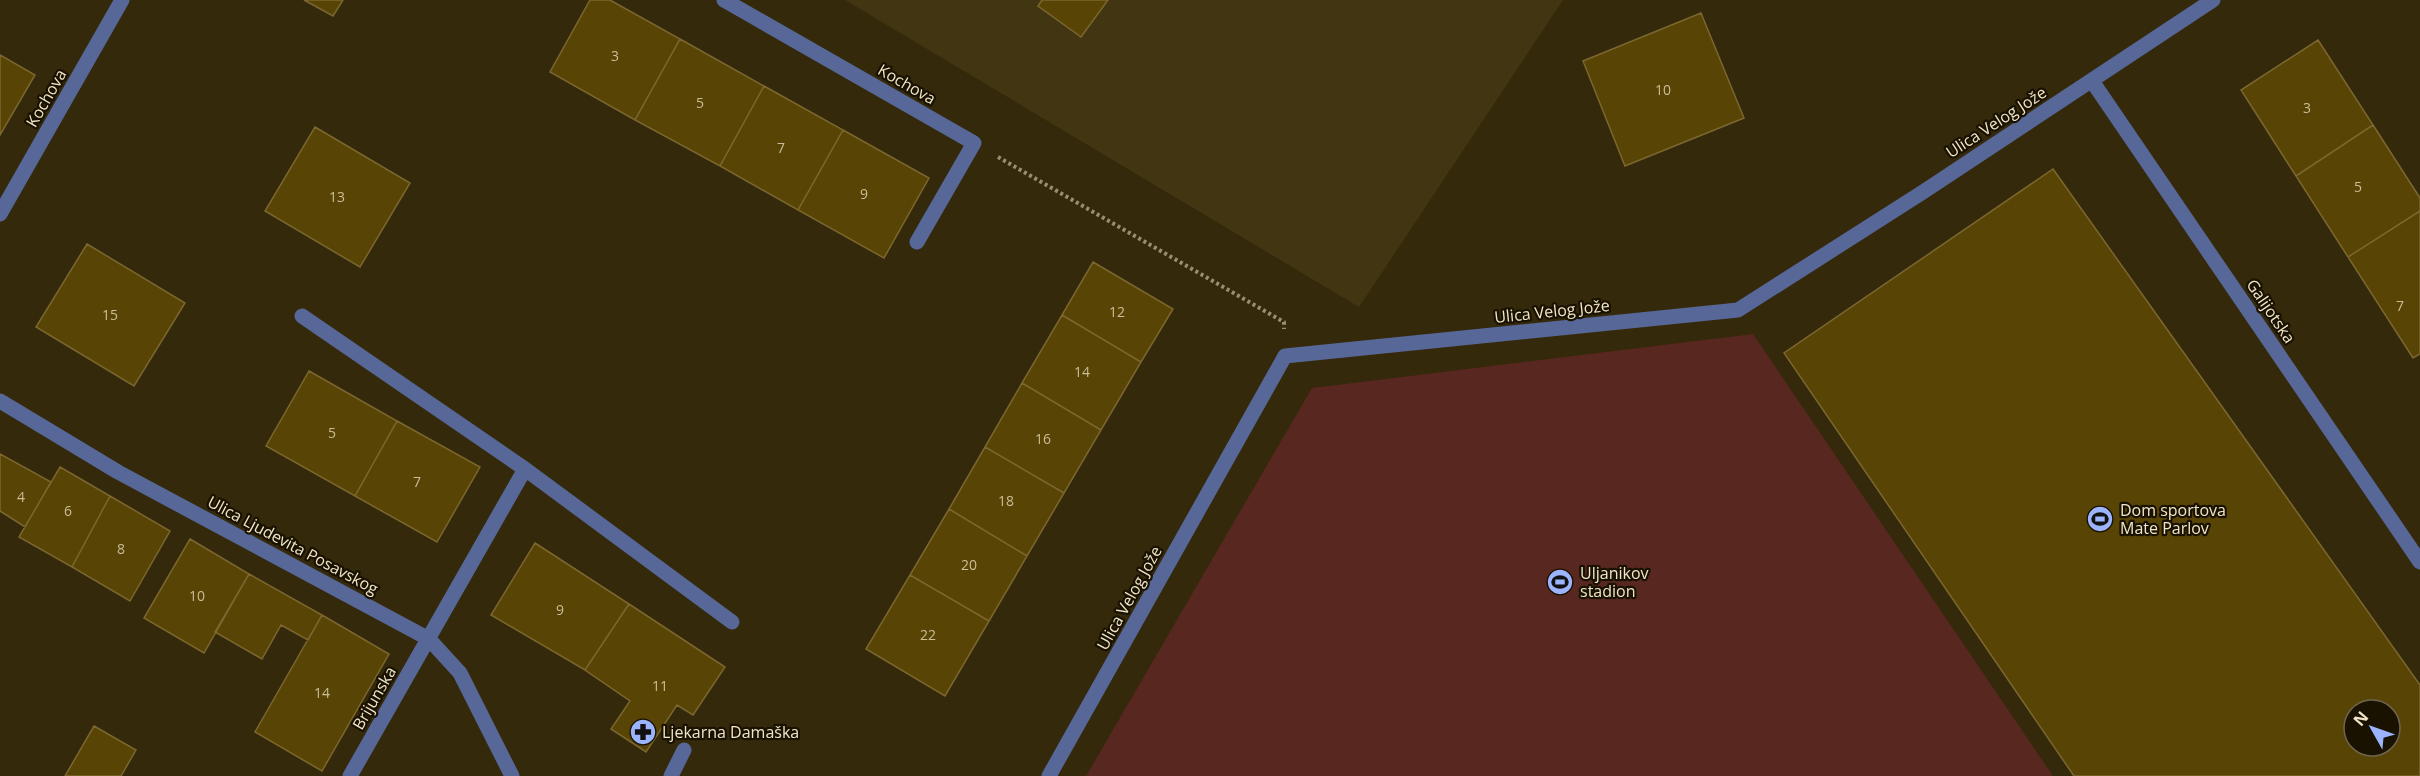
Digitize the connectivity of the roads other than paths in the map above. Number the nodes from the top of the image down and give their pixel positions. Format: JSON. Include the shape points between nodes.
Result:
{"nodes":[{"id":1,"x":122,"y":0,"type":"edge"},
{"id":2,"x":723,"y":0,"type":"edge"},
{"id":3,"x":2213,"y":0,"type":"edge"},
{"id":4,"x":2092,"y":81,"type":"junction"},
{"id":5,"x":0,"y":214,"type":"edge"},
{"id":6,"x":917,"y":242,"type":"dead end"},
{"id":7,"x":302,"y":316,"type":"dead end"},
{"id":8,"x":0,"y":401,"type":"edge"},
{"id":9,"x":525,"y":469,"type":"junction"},
{"id":10,"x":2420,"y":562,"type":"edge"},
{"id":11,"x":732,"y":622,"type":"dead end"},
{"id":12,"x":429,"y":639,"type":"junction"},
{"id":13,"x":684,"y":750,"type":"dead end"},
{"id":14,"x":350,"y":776,"type":"edge"},
{"id":15,"x":512,"y":776,"type":"edge"},
{"id":16,"x":671,"y":776,"type":"edge"},
{"id":17,"x":1049,"y":776,"type":"edge"}],
"edges":[{"from":1,"to":5,"type":"street","name":"Kochova"},
{"from":2,"to":6,"type":"street","name":"Kochova","via":[[974,143]]},
{"from":3,"to":4,"type":"street","name":"Ulica Velog Jože"},
{"from":4,"to":10,"type":"street","name":"Galijotska"},
{"from":4,"to":17,"type":"street","name":"Ulica Velog Jože","via":[[1738,310],[1285,356]]},
{"from":7,"to":9,"type":"street"},
{"from":8,"to":12,"type":"street","name":"Ulica Ljudevita Posavskog","via":[[118,472]]},
{"from":9,"to":11,"type":"street"},
{"from":9,"to":12,"type":"street","name":"Brijunska"},
{"from":12,"to":14,"type":"street","name":"Brijunska"},
{"from":12,"to":15,"type":"street","name":"Ulica Ljudevita Posavskog","via":[[460,673]]},
{"from":13,"to":16,"type":"street"}]}
